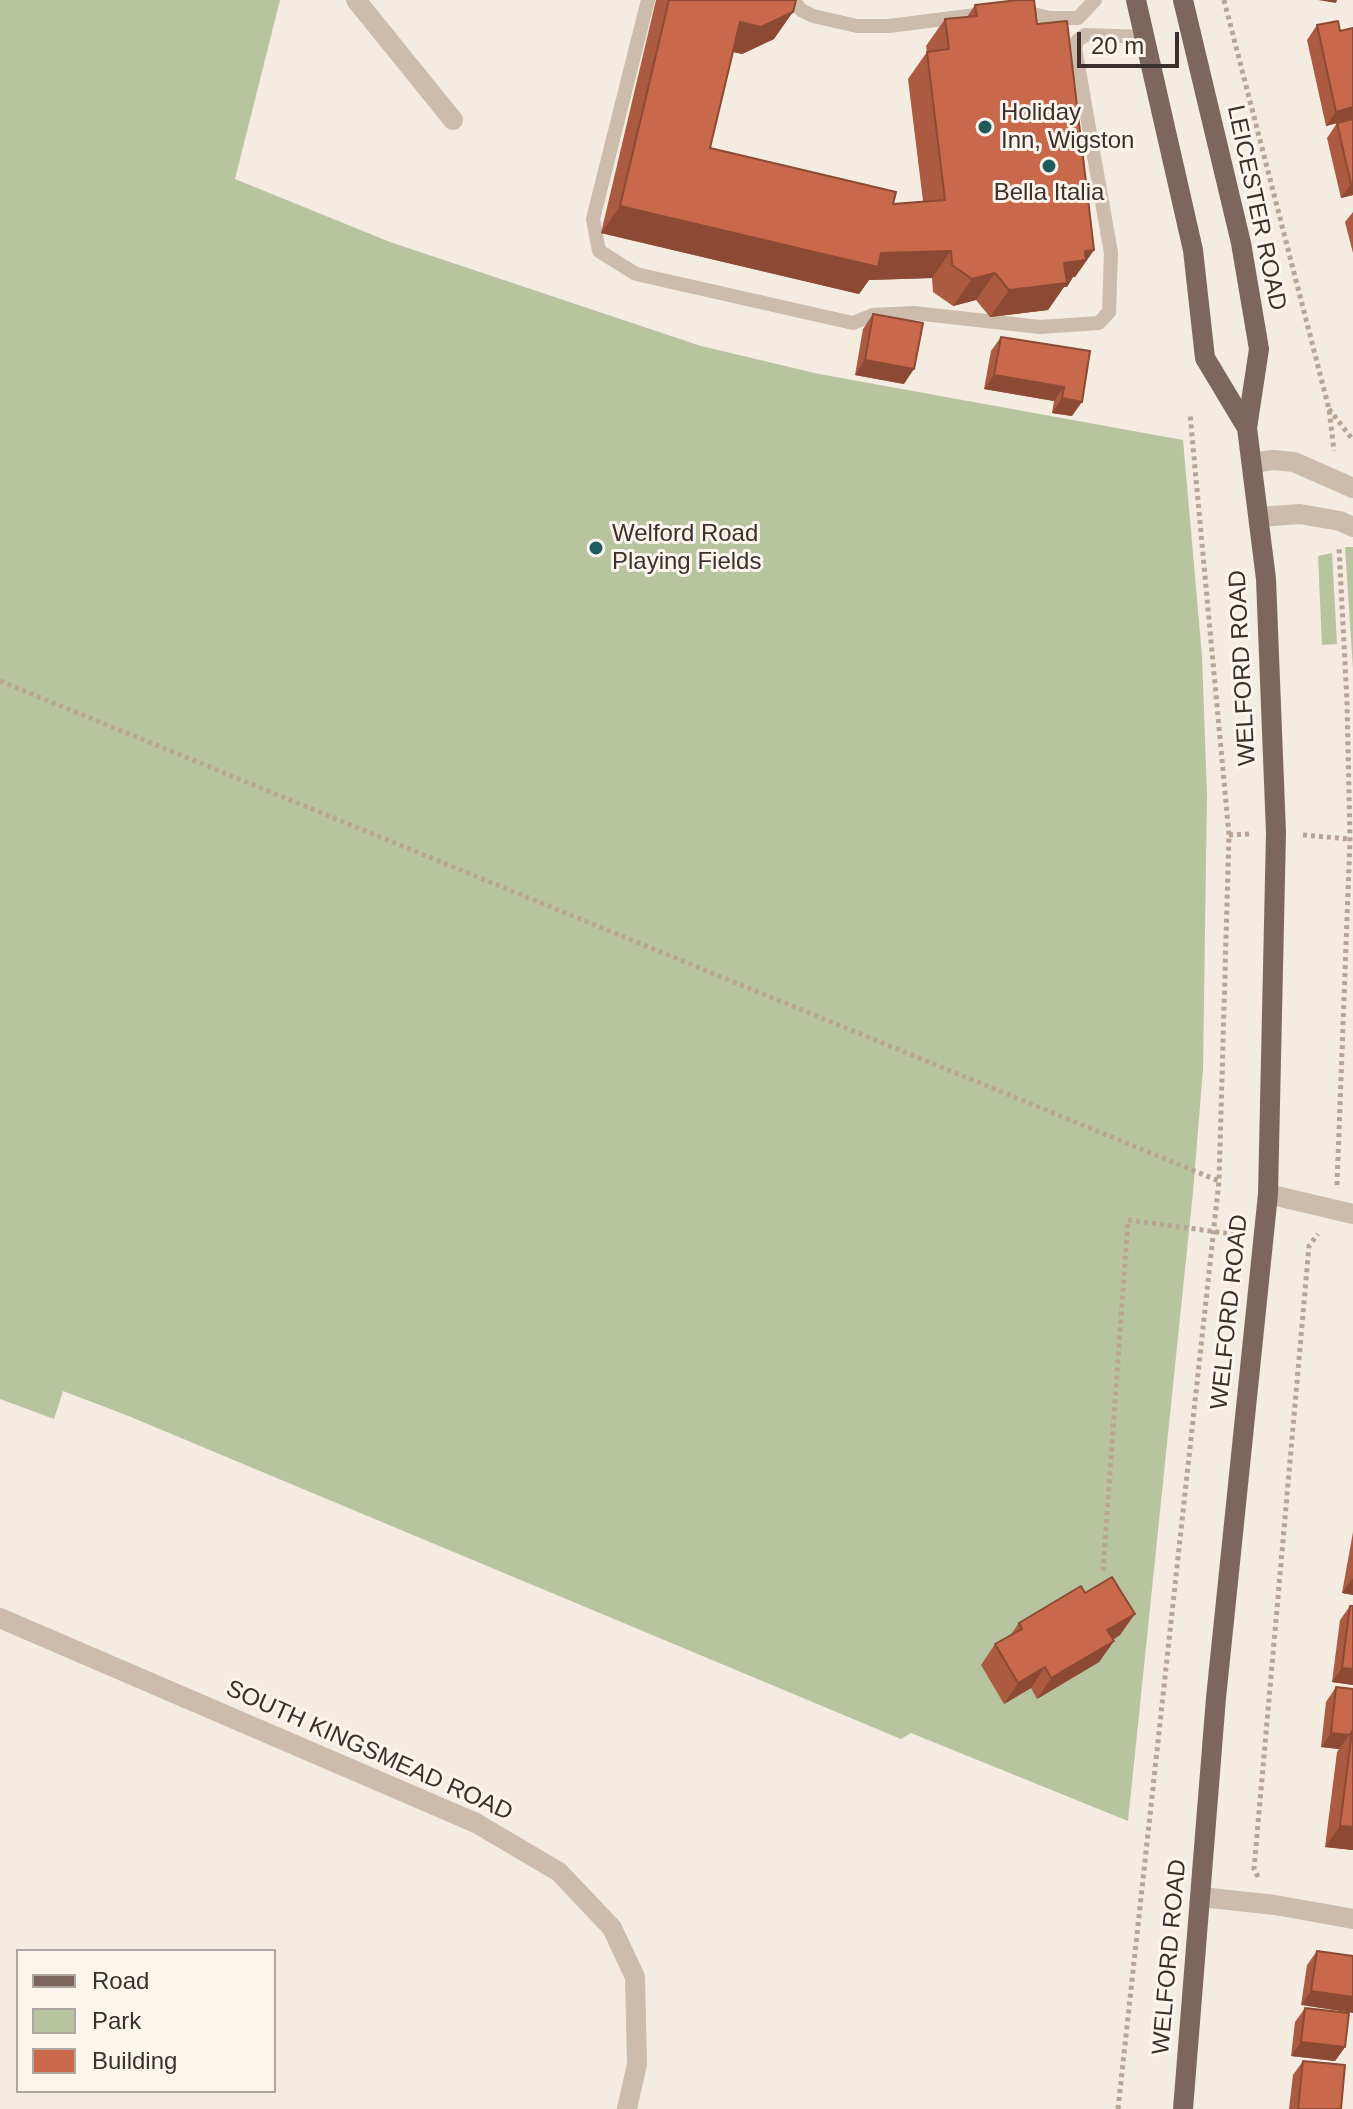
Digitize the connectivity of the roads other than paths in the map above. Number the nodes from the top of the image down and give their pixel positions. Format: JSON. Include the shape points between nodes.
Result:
{"nodes":[{"id":1,"x":356,"y":0,"type":"edge"},
{"id":2,"x":648,"y":0,"type":"edge"},
{"id":3,"x":793,"y":0,"type":"edge"},
{"id":4,"x":1095,"y":0,"type":"edge"},
{"id":5,"x":1136,"y":0,"type":"edge"},
{"id":6,"x":1183,"y":0,"type":"edge"},
{"id":7,"x":1144,"y":37,"type":"junction"},
{"id":8,"x":453,"y":120,"type":"dead end"},
{"id":9,"x":1247,"y":428,"type":"junction"},
{"id":10,"x":1252,"y":463,"type":"junction"},
{"id":11,"x":1346,"y":484,"type":"edge"},
{"id":12,"x":1259,"y":517,"type":"junction"},
{"id":13,"x":1346,"y":524,"type":"edge"},
{"id":14,"x":1268,"y":1194,"type":"junction"},
{"id":15,"x":1344,"y":1212,"type":"edge"},
{"id":16,"x":0,"y":1618,"type":"edge"},
{"id":17,"x":1201,"y":1897,"type":"junction"},
{"id":18,"x":1353,"y":1919,"type":"edge"},
{"id":19,"x":627,"y":2109,"type":"edge"},
{"id":20,"x":1183,"y":2109,"type":"edge"}],
"edges":[{"from":1,"to":8,"type":"street"},
{"from":2,"to":7,"type":"lane","via":[[593,219],[599,251],[636,274],[853,323],[873,315],[914,313],[1040,327],[1099,323],[1109,312],[1111,253],[1075,48],[1085,35]]},
{"from":3,"to":4,"type":"lane","via":[[813,16],[857,26],[889,26],[1013,10],[1078,18]]},
{"from":5,"to":7,"type":"main road","name":"LEICESTER ROAD"},
{"from":6,"to":9,"type":"main road","name":"LEICESTER ROAD","via":[[1241,243],[1259,349]]},
{"from":7,"to":9,"type":"main road","name":"LEICESTER ROAD","via":[[1193,250],[1205,358]]},
{"from":9,"to":10,"type":"main road","name":"LEICESTER ROAD"},
{"from":10,"to":11,"type":"street","via":[[1294,462]]},
{"from":10,"to":12,"type":"main road","name":"LEICESTER ROAD"},
{"from":12,"to":13,"type":"street","via":[[1300,514]]},
{"from":12,"to":14,"type":"main road","name":"WELFORD ROAD","via":[[1276,833]]},
{"from":14,"to":15,"type":"street"},
{"from":14,"to":17,"type":"main road","name":"WELFORD ROAD"},
{"from":16,"to":19,"type":"street","name":"SOUTH KINGSMEAD ROAD","via":[[476,1823],[559,1872],[612,1928],[635,1977],[637,2064]]},
{"from":17,"to":18,"type":"street"},
{"from":17,"to":20,"type":"main road","name":"WELFORD ROAD"}]}
